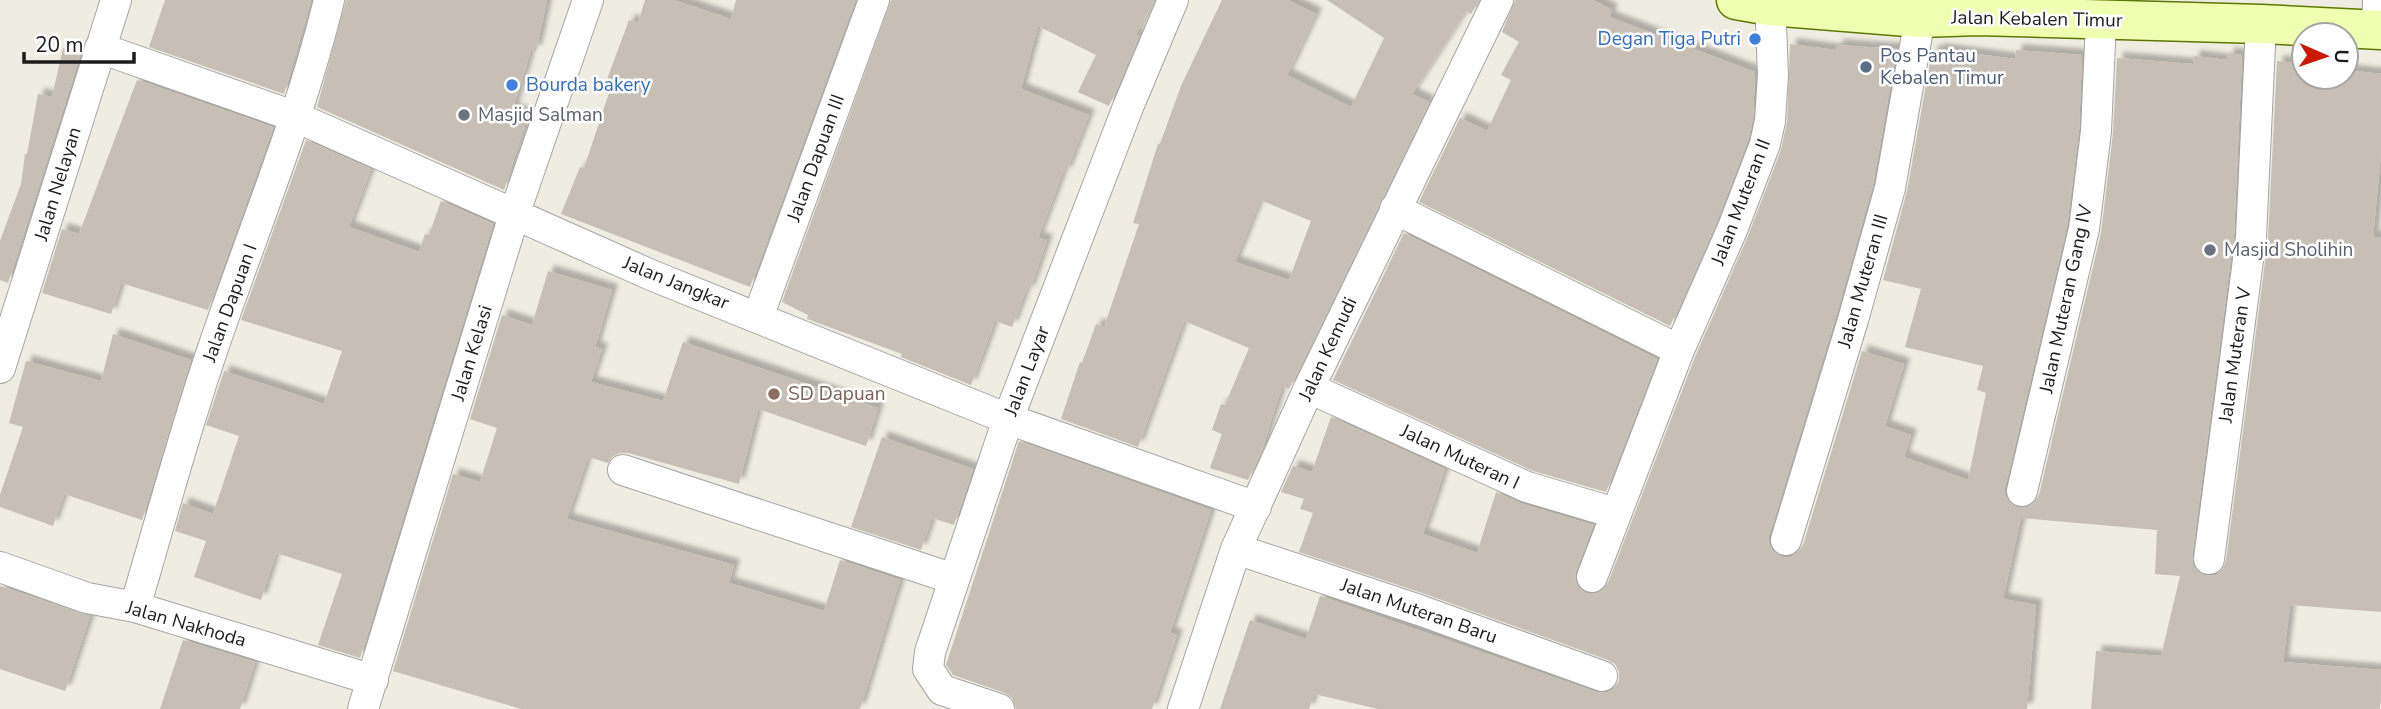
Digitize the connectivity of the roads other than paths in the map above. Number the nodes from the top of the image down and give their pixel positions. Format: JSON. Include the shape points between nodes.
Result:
{"nodes":[{"id":1,"x":116,"y":0,"type":"edge"},
{"id":2,"x":329,"y":0,"type":"edge"},
{"id":3,"x":588,"y":0,"type":"edge"},
{"id":4,"x":874,"y":0,"type":"edge"},
{"id":5,"x":1173,"y":0,"type":"edge"},
{"id":6,"x":1498,"y":0,"type":"edge"},
{"id":7,"x":1758,"y":2,"type":"edge"},
{"id":8,"x":1978,"y":8,"type":"edge"},
{"id":9,"x":2174,"y":11,"type":"edge"},
{"id":10,"x":1920,"y":18,"type":"junction"},
{"id":11,"x":2379,"y":20,"type":"edge"},
{"id":12,"x":2101,"y":21,"type":"junction"},
{"id":13,"x":2261,"y":24,"type":"junction"},
{"id":14,"x":100,"y":48,"type":"junction"},
{"id":15,"x":296,"y":117,"type":"junction"},
{"id":16,"x":1395,"y":209,"type":"junction"},
{"id":17,"x":514,"y":212,"type":"junction"},
{"id":18,"x":758,"y":317,"type":"junction"},
{"id":19,"x":1679,"y":350,"type":"junction"},
{"id":20,"x":0,"y":368,"type":"edge"},
{"id":21,"x":1310,"y":388,"type":"junction"},
{"id":22,"x":1009,"y":419,"type":"junction"},
{"id":23,"x":623,"y":470,"type":"dead end"},
{"id":24,"x":2022,"y":491,"type":"dead end"},
{"id":25,"x":1256,"y":507,"type":"junction"},
{"id":26,"x":1615,"y":513,"type":"junction"},
{"id":27,"x":1786,"y":540,"type":"dead end"},
{"id":28,"x":1236,"y":549,"type":"junction"},
{"id":29,"x":2209,"y":559,"type":"dead end"},
{"id":30,"x":0,"y":567,"type":"edge"},
{"id":31,"x":1592,"y":577,"type":"dead end"},
{"id":32,"x":954,"y":579,"type":"junction"},
{"id":33,"x":135,"y":607,"type":"junction"},
{"id":34,"x":1602,"y":676,"type":"dead end"},
{"id":35,"x":373,"y":680,"type":"junction"},
{"id":36,"x":363,"y":709,"type":"edge"},
{"id":37,"x":999,"y":709,"type":"edge"},
{"id":38,"x":1183,"y":709,"type":"edge"}],
"edges":[{"from":1,"to":14,"type":"street","name":"Jalan Nelayan"},
{"from":2,"to":15,"type":"street","name":"Jalan Dapuan I"},
{"from":3,"to":17,"type":"street","name":"Jalan Kelasi"},
{"from":4,"to":18,"type":"street","name":"Jalan Dapuan III"},
{"from":5,"to":22,"type":"street","name":"Jalan Layar"},
{"from":6,"to":16,"type":"street","name":"Jalan Kemudi"},
{"from":7,"to":10,"type":"street","name":"Jalan Kebalen Timur"},
{"from":7,"to":19,"type":"street","name":"Jalan Muteran II","via":[[1773,75],[1765,144]]},
{"from":8,"to":10,"type":"street","name":"Jalan Kebalen Timur"},
{"from":8,"to":12,"type":"street","name":"Jalan Kebalen Timur"},
{"from":9,"to":12,"type":"street","name":"Jalan Kebalen Timur"},
{"from":9,"to":13,"type":"street","name":"Jalan Kebalen Timur"},
{"from":10,"to":27,"type":"street","name":"Jalan Muteran III","via":[[1889,188]]},
{"from":11,"to":13,"type":"street","name":"Jalan Kebalen Timur"},
{"from":12,"to":24,"type":"street","name":"Jalan Muteran Gang IV","via":[[2096,131],[2084,229]]},
{"from":13,"to":29,"type":"street","name":"Jalan Muteran V","via":[[2251,237]]},
{"from":14,"to":15,"type":"street","name":"Jalan Jangkar"},
{"from":14,"to":20,"type":"street","name":"Jalan Nelayan"},
{"from":15,"to":17,"type":"street","name":"Jalan Jangkar"},
{"from":15,"to":33,"type":"street","name":"Jalan Dapuan I","via":[[208,363]]},
{"from":16,"to":19,"type":"street"},
{"from":16,"to":21,"type":"street","name":"Jalan Kemudi"},
{"from":17,"to":18,"type":"street","name":"Jalan Jangkar","via":[[651,275]]},
{"from":17,"to":35,"type":"street","name":"Jalan Kelasi"},
{"from":18,"to":22,"type":"street","name":"Jalan Jangkar"},
{"from":19,"to":26,"type":"street","name":"Jalan Muteran II"},
{"from":21,"to":25,"type":"street","name":"Jalan Kemudi"},
{"from":21,"to":26,"type":"street","name":"Jalan Muteran I","via":[[1527,487]]},
{"from":22,"to":25,"type":"street","name":"Jalan Jangkar"},
{"from":22,"to":32,"type":"street","name":"Jalan Layar"},
{"from":23,"to":32,"type":"street"},
{"from":25,"to":28,"type":"street","name":"Jalan Kemudi"},
{"from":26,"to":31,"type":"street","name":"Jalan Muteran II"},
{"from":28,"to":34,"type":"street","name":"Jalan Muteran Baru"},
{"from":28,"to":38,"type":"street","name":"Jalan Kemudi"},
{"from":30,"to":33,"type":"street","name":"Jalan Nakhoda","via":[[86,598]]},
{"from":32,"to":37,"type":"street","name":"Jalan Layar","via":[[928,668],[942,690]]},
{"from":33,"to":35,"type":"street","name":"Jalan Nakhoda"},
{"from":35,"to":36,"type":"street","name":"Jalan Kelasi"}]}
